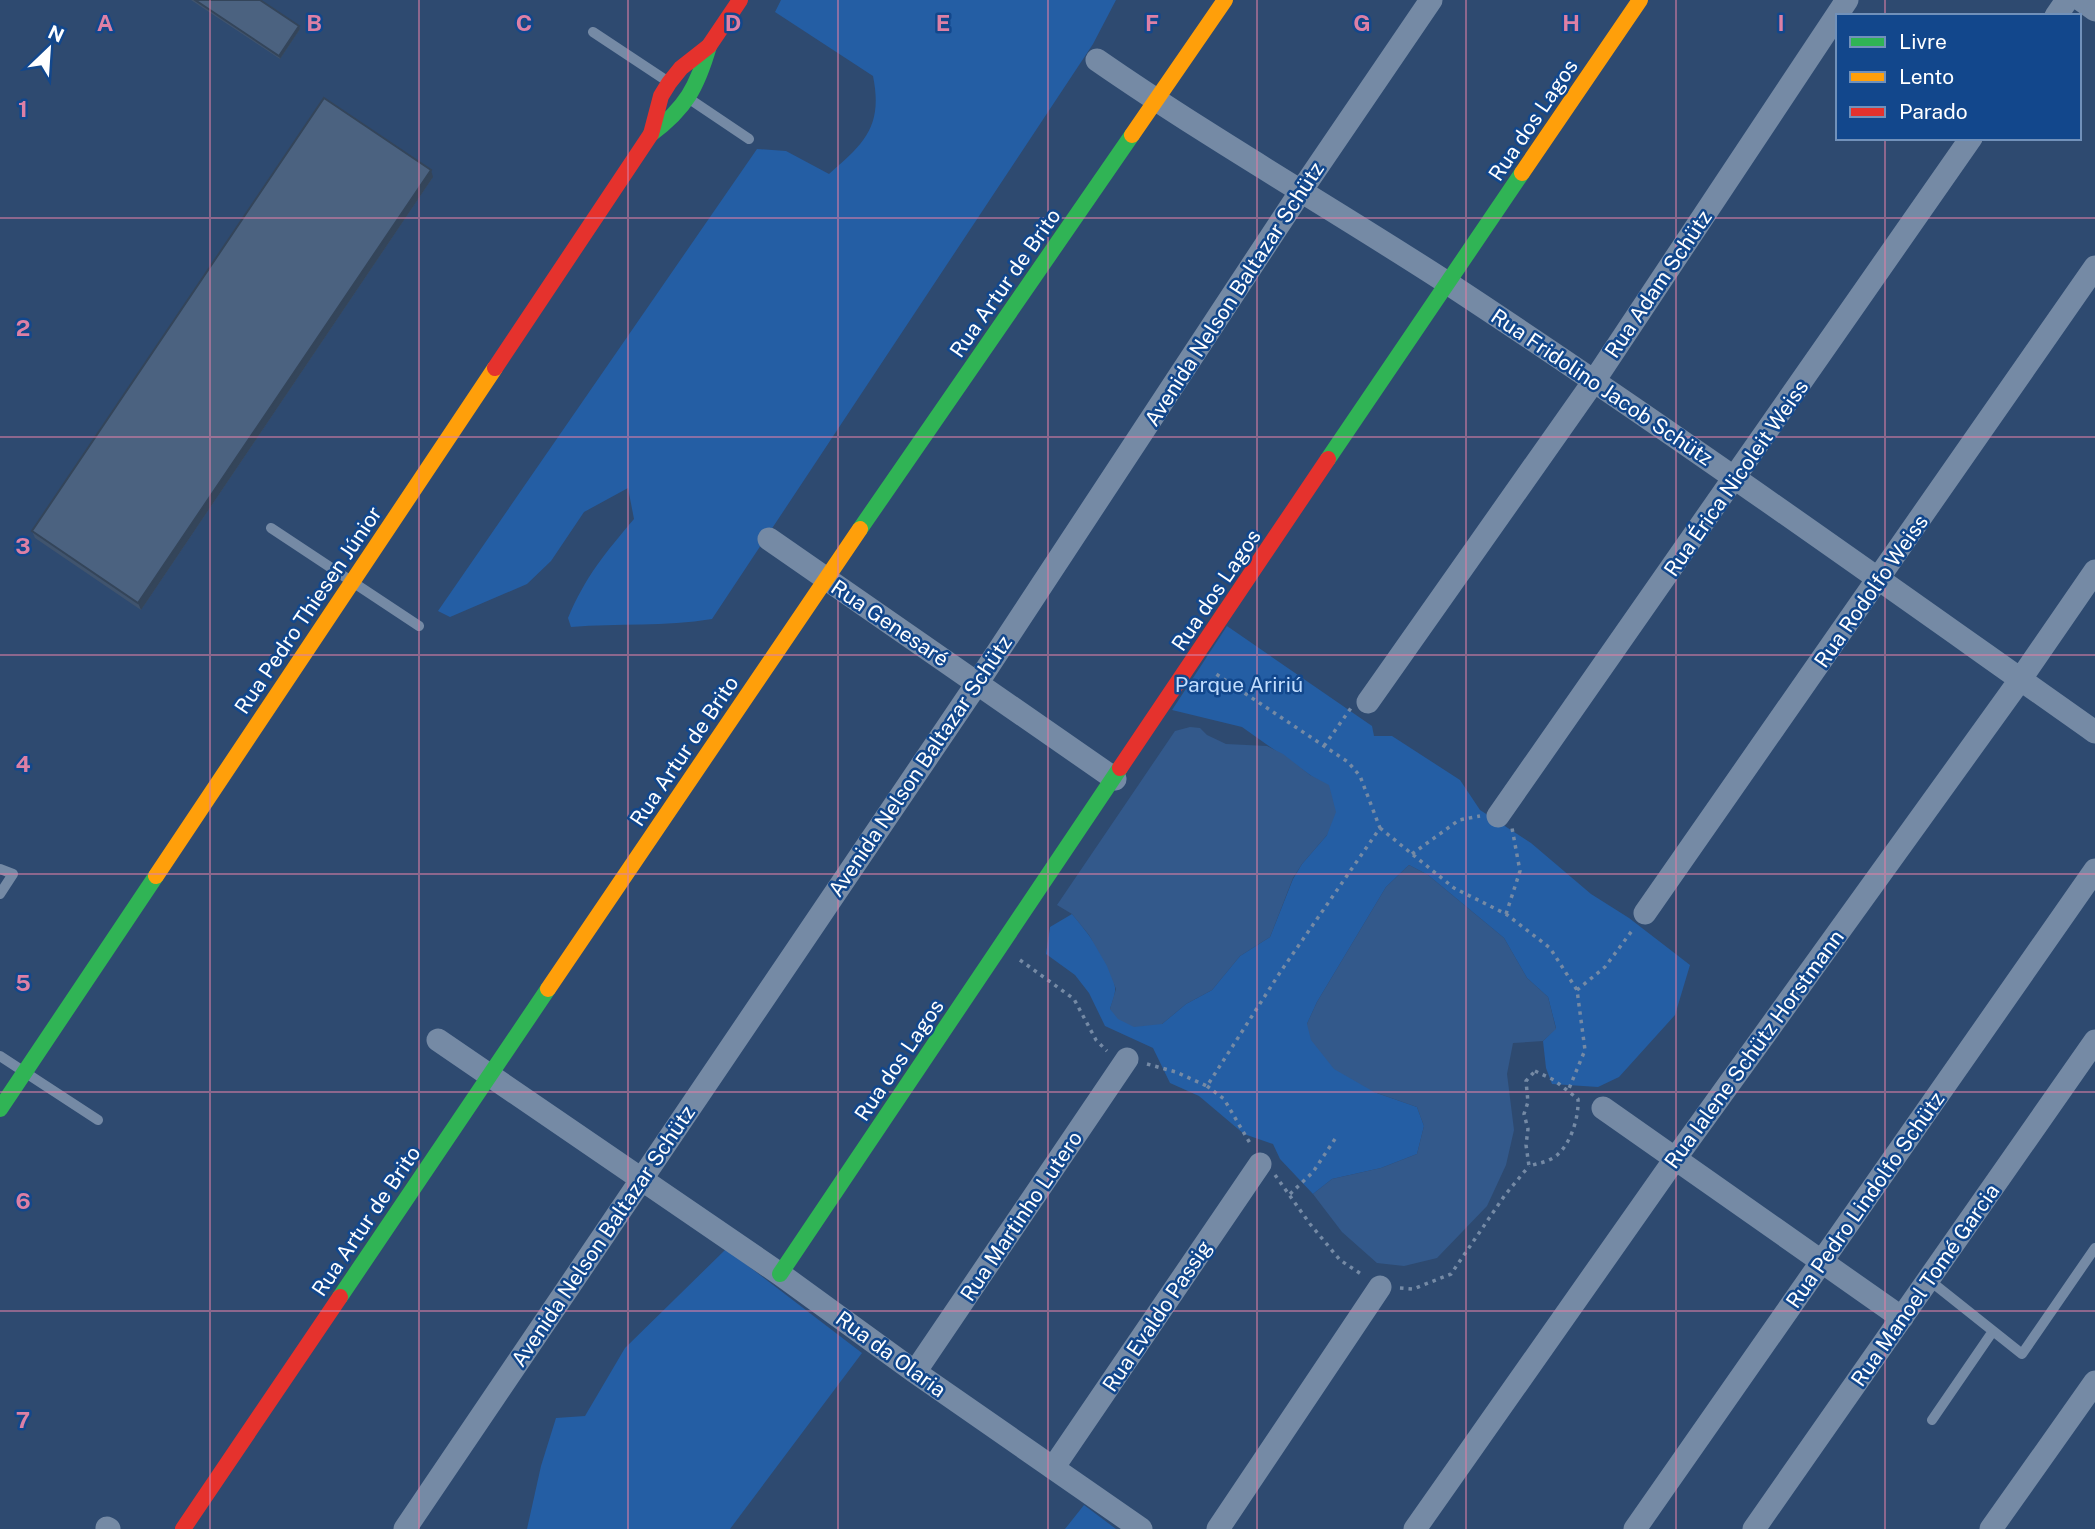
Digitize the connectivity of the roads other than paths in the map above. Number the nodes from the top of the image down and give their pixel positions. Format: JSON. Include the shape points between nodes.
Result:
{"nodes":[{"id":1,"x":740,"y":0,"type":"edge"},
{"id":2,"x":1225,"y":0,"type":"edge"},
{"id":3,"x":1431,"y":0,"type":"edge"},
{"id":4,"x":1640,"y":0,"type":"edge"},
{"id":5,"x":2081,"y":0,"type":"edge"},
{"id":6,"x":2095,"y":10,"type":"edge"},
{"id":7,"x":1836,"y":17,"type":"edge"},
{"id":8,"x":593,"y":32,"type":"dead end"},
{"id":9,"x":709,"y":46,"type":"junction"},
{"id":10,"x":1097,"y":60,"type":"dead end"},
{"id":11,"x":681,"y":68,"type":"junction"},
{"id":12,"x":700,"y":79,"type":"junction"},
{"id":13,"x":669,"y":83,"type":"junction"},
{"id":14,"x":689,"y":99,"type":"junction"},
{"id":15,"x":1157,"y":102,"type":"junction"},
{"id":16,"x":657,"y":107,"type":"junction"},
{"id":17,"x":675,"y":117,"type":"junction"},
{"id":18,"x":651,"y":134,"type":"junction"},
{"id":19,"x":750,"y":139,"type":"dead end"},
{"id":20,"x":1970,"y":140,"type":"edge"},
{"id":21,"x":1301,"y":191,"type":"junction"},
{"id":22,"x":2095,"y":267,"type":"edge"},
{"id":23,"x":1447,"y":283,"type":"junction"},
{"id":24,"x":1594,"y":381,"type":"junction"},
{"id":25,"x":1735,"y":479,"type":"junction"},
{"id":26,"x":271,"y":528,"type":"dead end"},
{"id":27,"x":769,"y":539,"type":"dead end"},
{"id":28,"x":2095,"y":571,"type":"edge"},
{"id":29,"x":826,"y":578,"type":"junction"},
{"id":30,"x":1879,"y":581,"type":"junction"},
{"id":31,"x":352,"y":582,"type":"junction"},
{"id":32,"x":419,"y":626,"type":"dead end"},
{"id":33,"x":2020,"y":680,"type":"junction"},
{"id":34,"x":978,"y":682,"type":"junction"},
{"id":35,"x":1368,"y":702,"type":"road end"},
{"id":36,"x":2095,"y":732,"type":"edge"},
{"id":37,"x":1115,"y":779,"type":"junction"},
{"id":38,"x":1499,"y":816,"type":"road end"},
{"id":39,"x":0,"y":869,"type":"edge"},
{"id":40,"x":2095,"y":870,"type":"edge"},
{"id":41,"x":0,"y":894,"type":"edge"},
{"id":42,"x":1645,"y":913,"type":"road end"},
{"id":43,"x":438,"y":1040,"type":"dead end"},
{"id":44,"x":2095,"y":1041,"type":"edge"},
{"id":45,"x":0,"y":1056,"type":"edge"},
{"id":46,"x":1127,"y":1059,"type":"road end"},
{"id":47,"x":25,"y":1072,"type":"junction"},
{"id":48,"x":490,"y":1075,"type":"junction"},
{"id":49,"x":1603,"y":1108,"type":"dead end"},
{"id":50,"x":0,"y":1109,"type":"edge"},
{"id":51,"x":98,"y":1120,"type":"dead end"},
{"id":52,"x":1675,"y":1159,"type":"junction"},
{"id":53,"x":1260,"y":1164,"type":"road end"},
{"id":54,"x":642,"y":1179,"type":"junction"},
{"id":55,"x":2095,"y":1248,"type":"edge"},
{"id":56,"x":1822,"y":1262,"type":"junction"},
{"id":57,"x":780,"y":1274,"type":"junction"},
{"id":58,"x":1928,"y":1280,"type":"junction"},
{"id":59,"x":1380,"y":1287,"type":"road end"},
{"id":60,"x":1902,"y":1318,"type":"junction"},
{"id":61,"x":1993,"y":1331,"type":"junction"},
{"id":62,"x":915,"y":1372,"type":"junction"},
{"id":63,"x":2095,"y":1382,"type":"edge"},
{"id":64,"x":1931,"y":1420,"type":"dead end"},
{"id":65,"x":1053,"y":1468,"type":"junction"},
{"id":66,"x":183,"y":1529,"type":"edge"},
{"id":67,"x":405,"y":1529,"type":"edge"},
{"id":68,"x":1141,"y":1529,"type":"edge"},
{"id":69,"x":1218,"y":1529,"type":"edge"},
{"id":70,"x":1415,"y":1529,"type":"edge"},
{"id":71,"x":1635,"y":1529,"type":"edge"},
{"id":72,"x":1754,"y":1529,"type":"edge"},
{"id":73,"x":1991,"y":1529,"type":"edge"}],
"edges":[{"from":1,"to":9,"type":"street","name":"Rua Pedro Thiesen Júnior"},
{"from":2,"to":15,"type":"street","name":"Rua Artur de Brito"},
{"from":3,"to":21,"type":"street","name":"Avenida Nelson Baltazar Schütz"},
{"from":4,"to":23,"type":"street","name":"Rua dos Lagos"},
{"from":5,"to":6,"type":"street"},
{"from":7,"to":24,"type":"street","name":"Rua Adam Schütz"},
{"from":8,"to":13,"type":"lane"},
{"from":9,"to":11,"type":"street","name":"Rua Pedro Thiesen Júnior"},
{"from":9,"to":12,"type":"street","name":"Rua Pedro Thiesen Júnior"},
{"from":10,"to":15,"type":"street","name":"Rua Fridolino Jacob Schütz"},
{"from":11,"to":12,"type":"street","via":[[689,68]]},
{"from":11,"to":13,"type":"street","name":"Rua Pedro Thiesen Júnior"},
{"from":12,"to":14,"type":"street","name":"Rua Pedro Thiesen Júnior"},
{"from":13,"to":16,"type":"street","name":"Rua Pedro Thiesen Júnior"},
{"from":14,"to":17,"type":"street","name":"Rua Pedro Thiesen Júnior"},
{"from":14,"to":19,"type":"lane"},
{"from":15,"to":21,"type":"street","name":"Rua Fridolino Jacob Schütz"},
{"from":15,"to":29,"type":"street","name":"Rua Artur de Brito"},
{"from":16,"to":17,"type":"street"},
{"from":16,"to":18,"type":"street","name":"Rua Pedro Thiesen Júnior"},
{"from":17,"to":18,"type":"street","name":"Rua Pedro Thiesen Júnior"},
{"from":18,"to":31,"type":"street","name":"Rua Pedro Thiesen Júnior"},
{"from":20,"to":25,"type":"street","name":"Rua Érica Nicoleit Weiss"},
{"from":21,"to":23,"type":"street","name":"Rua Fridolino Jacob Schütz"},
{"from":21,"to":34,"type":"street","name":"Avenida Nelson Baltazar Schütz"},
{"from":22,"to":30,"type":"street","name":"Rua Rodolfo Weiss"},
{"from":23,"to":24,"type":"street","name":"Rua Fridolino Jacob Schütz"},
{"from":23,"to":37,"type":"street","name":"Rua dos Lagos"},
{"from":24,"to":25,"type":"street","name":"Rua Fridolino Jacob Schütz"},
{"from":24,"to":35,"type":"street","name":"Rua Adam Schütz"},
{"from":25,"to":30,"type":"street","name":"Rua Fridolino Jacob Schütz"},
{"from":25,"to":38,"type":"street","name":"Rua Érica Nicoleit Weiss"},
{"from":26,"to":31,"type":"lane"},
{"from":27,"to":29,"type":"street","name":"Rua Genesaré"},
{"from":28,"to":33,"type":"street","name":"Rua Ialene Schütz Horstmann"},
{"from":29,"to":34,"type":"street","name":"Rua Genesaré"},
{"from":29,"to":48,"type":"street","name":"Rua Artur de Brito"},
{"from":30,"to":33,"type":"street","name":"Rua Fridolino Jacob Schütz"},
{"from":30,"to":42,"type":"street","name":"Rua Rodolfo Weiss"},
{"from":31,"to":32,"type":"lane"},
{"from":31,"to":47,"type":"street","name":"Rua Pedro Thiesen Júnior"},
{"from":33,"to":36,"type":"street","name":"Rua Fridolino Jacob Schütz"},
{"from":33,"to":52,"type":"street","name":"Rua Ialene Schütz Horstmann"},
{"from":34,"to":37,"type":"street","name":"Rua Genesaré"},
{"from":34,"to":54,"type":"street","name":"Avenida Nelson Baltazar Schütz"},
{"from":37,"to":57,"type":"street","name":"Rua dos Lagos"},
{"from":39,"to":41,"type":"lane","via":[[13,874]]},
{"from":40,"to":56,"type":"street","name":"Rua Pedro Lindolfo Schütz"},
{"from":43,"to":48,"type":"street","name":"Rua da Olaria"},
{"from":44,"to":58,"type":"street","name":"Rua Manoel Tomé Garcia"},
{"from":45,"to":47,"type":"lane"},
{"from":46,"to":62,"type":"street","name":"Rua Martinho Lutero"},
{"from":47,"to":50,"type":"street","name":"Rua Pedro Thiesen Júnior"},
{"from":47,"to":51,"type":"lane"},
{"from":48,"to":54,"type":"street","name":"Rua da Olaria"},
{"from":48,"to":66,"type":"street","name":"Rua Artur de Brito"},
{"from":49,"to":52,"type":"street"},
{"from":52,"to":56,"type":"street"},
{"from":52,"to":70,"type":"street","name":"Rua Ialene Schütz Horstmann"},
{"from":53,"to":65,"type":"street","name":"Rua Evaldo Passig"},
{"from":54,"to":57,"type":"street","name":"Rua da Olaria"},
{"from":54,"to":67,"type":"street","name":"Avenida Nelson Baltazar Schütz"},
{"from":55,"to":61,"type":"lane","via":[[2022,1354]]},
{"from":56,"to":60,"type":"street"},
{"from":56,"to":71,"type":"street","name":"Rua Pedro Lindolfo Schütz"},
{"from":57,"to":62,"type":"street","name":"Rua da Olaria"},
{"from":58,"to":60,"type":"street","name":"Rua Manoel Tomé Garcia"},
{"from":58,"to":61,"type":"lane"},
{"from":59,"to":69,"type":"street"},
{"from":60,"to":72,"type":"street","name":"Rua Manoel Tomé Garcia"},
{"from":61,"to":64,"type":"lane"},
{"from":62,"to":65,"type":"street","name":"Rua da Olaria"},
{"from":63,"to":73,"type":"street"},
{"from":65,"to":68,"type":"street","name":"Rua da Olaria"}]}
